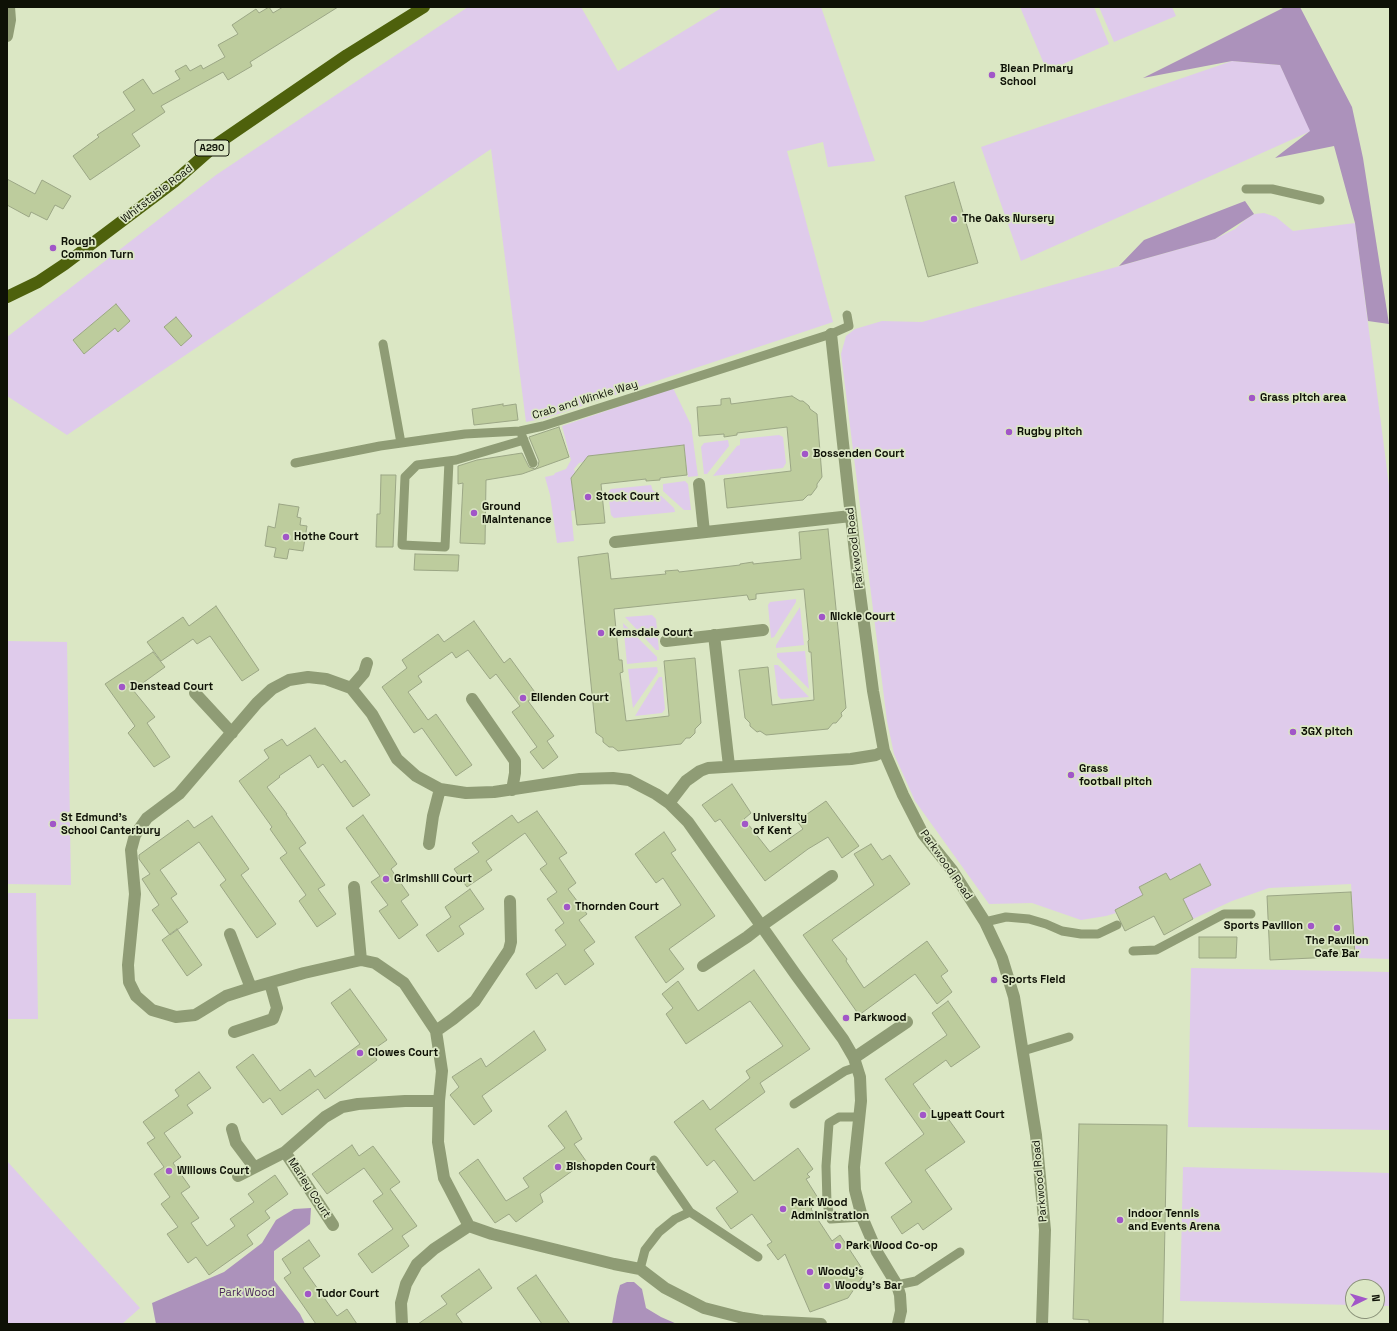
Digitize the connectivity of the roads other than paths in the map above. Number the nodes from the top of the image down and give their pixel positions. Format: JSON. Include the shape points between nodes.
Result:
{"nodes":[{"id":1,"x":9,"y":7,"type":"edge"},
{"id":2,"x":424,"y":7,"type":"edge"},
{"id":3,"x":7,"y":36,"type":"edge"},
{"id":4,"x":1246,"y":189,"type":"dead end"},
{"id":5,"x":1320,"y":200,"type":"dead end"},
{"id":6,"x":7,"y":297,"type":"edge"},
{"id":7,"x":847,"y":315,"type":"dead end"},
{"id":8,"x":831,"y":334,"type":"junction"},
{"id":9,"x":383,"y":344,"type":"dead end"},
{"id":10,"x":520,"y":431,"type":"junction"},
{"id":11,"x":524,"y":440,"type":"junction"},
{"id":12,"x":401,"y":444,"type":"junction"},
{"id":13,"x":449,"y":461,"type":"junction"},
{"id":14,"x":533,"y":462,"type":"dead end"},
{"id":15,"x":294,"y":463,"type":"dead end"},
{"id":16,"x":699,"y":484,"type":"dead end"},
{"id":17,"x":851,"y":516,"type":"junction"},
{"id":18,"x":704,"y":532,"type":"junction"},
{"id":19,"x":615,"y":542,"type":"dead end"},
{"id":20,"x":763,"y":630,"type":"dead end"},
{"id":21,"x":714,"y":635,"type":"junction"},
{"id":22,"x":666,"y":641,"type":"dead end"},
{"id":23,"x":367,"y":664,"type":"dead end"},
{"id":24,"x":352,"y":688,"type":"junction"},
{"id":25,"x":195,"y":693,"type":"dead end"},
{"id":26,"x":472,"y":699,"type":"dead end"},
{"id":27,"x":232,"y":733,"type":"junction"},
{"id":28,"x":884,"y":751,"type":"junction"},
{"id":29,"x":729,"y":766,"type":"junction"},
{"id":30,"x":440,"y":789,"type":"junction"},
{"id":31,"x":512,"y":790,"type":"junction"},
{"id":32,"x":669,"y":803,"type":"junction"},
{"id":33,"x":428,"y":844,"type":"dead end"},
{"id":34,"x":832,"y":876,"type":"dead end"},
{"id":35,"x":354,"y":887,"type":"dead end"},
{"id":36,"x":510,"y":901,"type":"dead end"},
{"id":37,"x":1251,"y":914,"type":"dead end"},
{"id":38,"x":985,"y":922,"type":"junction"},
{"id":39,"x":1117,"y":925,"type":"dead end"},
{"id":40,"x":761,"y":926,"type":"junction"},
{"id":41,"x":230,"y":934,"type":"dead end"},
{"id":42,"x":1133,"y":952,"type":"dead end"},
{"id":43,"x":361,"y":960,"type":"junction"},
{"id":44,"x":703,"y":966,"type":"dead end"},
{"id":45,"x":270,"y":983,"type":"junction"},
{"id":46,"x":251,"y":988,"type":"junction"},
{"id":47,"x":907,"y":1022,"type":"dead end"},
{"id":48,"x":436,"y":1031,"type":"junction"},
{"id":49,"x":234,"y":1032,"type":"dead end"},
{"id":50,"x":1069,"y":1037,"type":"dead end"},
{"id":51,"x":1023,"y":1052,"type":"junction"},
{"id":52,"x":855,"y":1062,"type":"junction"},
{"id":53,"x":439,"y":1101,"type":"junction"},
{"id":54,"x":794,"y":1104,"type":"dead end"},
{"id":55,"x":859,"y":1117,"type":"junction"},
{"id":56,"x":232,"y":1129,"type":"dead end"},
{"id":57,"x":285,"y":1152,"type":"junction"},
{"id":58,"x":654,"y":1160,"type":"dead end"},
{"id":59,"x":254,"y":1167,"type":"junction"},
{"id":60,"x":238,"y":1176,"type":"dead end"},
{"id":61,"x":690,"y":1212,"type":"junction"},
{"id":62,"x":862,"y":1217,"type":"junction"},
{"id":63,"x":334,"y":1226,"type":"dead end"},
{"id":64,"x":469,"y":1226,"type":"junction"},
{"id":65,"x":960,"y":1252,"type":"dead end"},
{"id":66,"x":758,"y":1257,"type":"dead end"},
{"id":67,"x":640,"y":1270,"type":"junction"},
{"id":68,"x":897,"y":1285,"type":"junction"},
{"id":69,"x":402,"y":1324,"type":"edge"},
{"id":70,"x":821,"y":1324,"type":"edge"},
{"id":71,"x":898,"y":1324,"type":"edge"},
{"id":72,"x":1042,"y":1324,"type":"edge"}],
"edges":[{"from":1,"to":3,"type":"street"},
{"from":2,"to":6,"type":"main road","name":"Whitstable Road","number":"A290","via":[[347,55],[217,144],[174,182],[64,264],[38,282]]},
{"from":4,"to":5,"type":"lane","via":[[1272,190]]},
{"from":7,"to":8,"type":"lane","name":"Crab and Winkle Way","via":[[849,326]]},
{"from":8,"to":10,"type":"lane","name":"Crab and Winkle Way","via":[[543,426]]},
{"from":8,"to":17,"type":"street","name":"Parkwood Road"},
{"from":9,"to":12,"type":"lane"},
{"from":10,"to":11,"type":"lane"},
{"from":10,"to":12,"type":"lane","name":"Crab and Winkle Way","via":[[465,434]]},
{"from":11,"to":13,"type":"lane"},
{"from":11,"to":14,"type":"lane"},
{"from":12,"to":15,"type":"lane","name":"Crab and Winkle Way","via":[[379,451]]},
{"from":13,"to":13,"type":"lane","via":[[445,547],[402,545],[405,477],[417,465]]},
{"from":16,"to":18,"type":"street"},
{"from":17,"to":18,"type":"street"},
{"from":17,"to":28,"type":"street","name":"Parkwood Road","via":[[873,691]]},
{"from":18,"to":19,"type":"street"},
{"from":20,"to":21,"type":"street"},
{"from":21,"to":22,"type":"street"},
{"from":21,"to":29,"type":"street"},
{"from":23,"to":24,"type":"street","via":[[364,673]]},
{"from":24,"to":27,"type":"street","via":[[326,679],[308,677],[289,680],[272,689],[257,702]]},
{"from":24,"to":30,"type":"street","via":[[372,714],[397,759],[416,776]]},
{"from":25,"to":27,"type":"street"},
{"from":26,"to":31,"type":"street","via":[[515,761]]},
{"from":27,"to":46,"type":"street","via":[[179,794],[147,818],[136,835],[131,850],[135,894],[128,965],[129,982],[136,996],[152,1010],[176,1017],[196,1015],[226,996]]},
{"from":28,"to":29,"type":"street","via":[[876,755],[851,759]]},
{"from":28,"to":38,"type":"street","name":"Parkwood Road","via":[[923,834],[952,870]]},
{"from":29,"to":32,"type":"street","via":[[700,771],[686,781]]},
{"from":30,"to":31,"type":"street","via":[[466,793]]},
{"from":30,"to":33,"type":"street"},
{"from":31,"to":32,"type":"street","via":[[545,783],[613,778],[629,780]]},
{"from":32,"to":40,"type":"street","via":[[688,822]]},
{"from":34,"to":40,"type":"street"},
{"from":35,"to":43,"type":"street"},
{"from":36,"to":48,"type":"street","via":[[516,941],[475,1001]]},
{"from":37,"to":42,"type":"lane","via":[[1224,914],[1156,950]]},
{"from":38,"to":39,"type":"lane","via":[[1006,917],[1029,919],[1062,931],[1081,934],[1098,934]]},
{"from":38,"to":51,"type":"street","name":"Parkwood Road","via":[[1002,958],[1014,997]]},
{"from":40,"to":44,"type":"street"},
{"from":40,"to":52,"type":"street","via":[[843,1040]]},
{"from":41,"to":46,"type":"street"},
{"from":43,"to":45,"type":"street"},
{"from":43,"to":48,"type":"street","via":[[375,963],[404,983]]},
{"from":45,"to":46,"type":"street"},
{"from":45,"to":49,"type":"street","via":[[277,1008],[273,1019]]},
{"from":47,"to":52,"type":"street"},
{"from":48,"to":53,"type":"street","via":[[442,1071]]},
{"from":50,"to":51,"type":"lane"},
{"from":51,"to":72,"type":"street","name":"Parkwood Road","via":[[1036,1135],[1045,1230]]},
{"from":52,"to":54,"type":"lane"},
{"from":52,"to":55,"type":"street","via":[[860,1082]]},
{"from":53,"to":57,"type":"street","via":[[405,1101],[342,1107],[325,1117]]},
{"from":53,"to":64,"type":"street","via":[[438,1142],[444,1178]]},
{"from":55,"to":62,"type":"street","via":[[854,1167],[855,1190]]},
{"from":55,"to":62,"type":"lane","via":[[839,1117],[829,1123],[827,1204],[832,1219]]},
{"from":56,"to":59,"type":"street","via":[[236,1143]]},
{"from":57,"to":59,"type":"street"},
{"from":57,"to":63,"type":"street","name":"Marley Court"},
{"from":58,"to":61,"type":"lane"},
{"from":59,"to":60,"type":"street"},
{"from":61,"to":66,"type":"lane"},
{"from":61,"to":67,"type":"lane","via":[[675,1219],[659,1232],[645,1250]]},
{"from":62,"to":68,"type":"street","via":[[877,1252]]},
{"from":64,"to":67,"type":"street","via":[[492,1234]]},
{"from":64,"to":69,"type":"street","via":[[417,1264],[406,1284],[401,1303]]},
{"from":65,"to":68,"type":"lane","via":[[916,1281]]},
{"from":67,"to":70,"type":"street","via":[[665,1288],[704,1308],[762,1321]]},
{"from":68,"to":71,"type":"street","via":[[900,1296]]}]}
